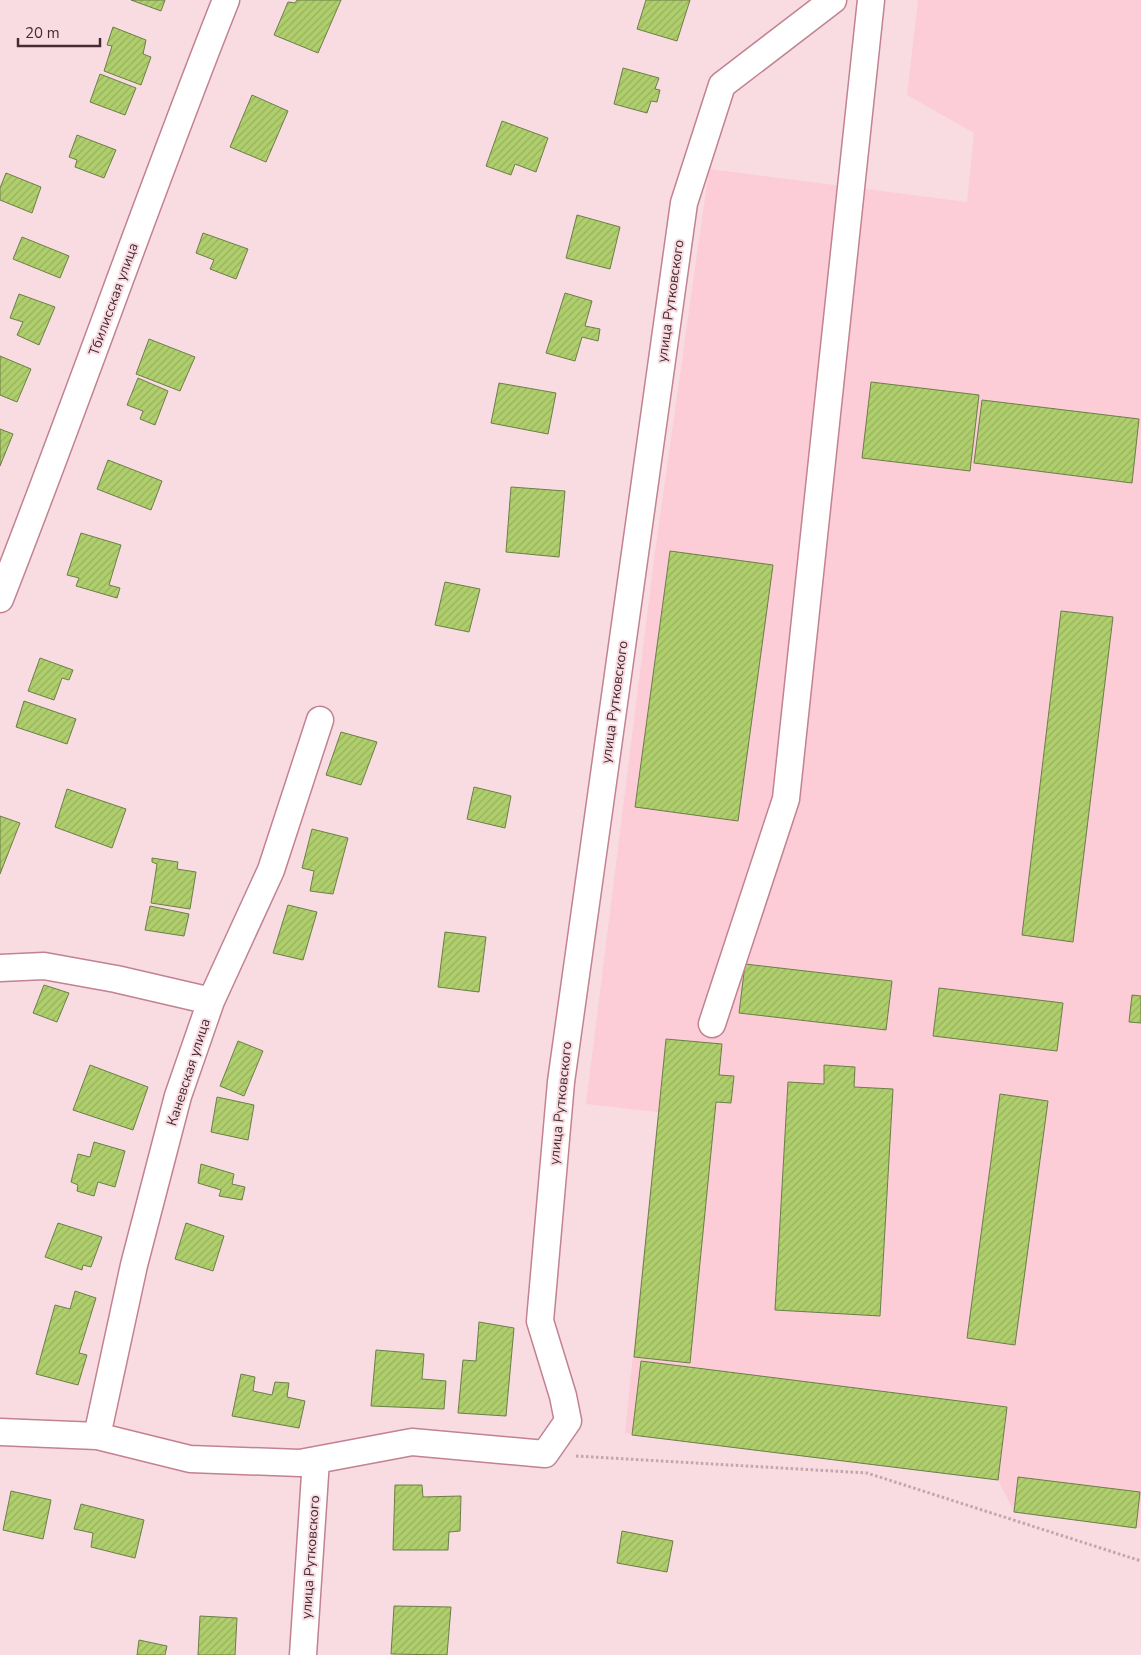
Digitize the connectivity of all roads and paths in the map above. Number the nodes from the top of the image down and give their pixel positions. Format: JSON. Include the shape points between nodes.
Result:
{"nodes":[{"id":1,"x":226,"y":0,"type":"edge"},
{"id":2,"x":833,"y":0,"type":"edge"},
{"id":3,"x":871,"y":0,"type":"edge"},
{"id":4,"x":0,"y":599,"type":"edge"},
{"id":5,"x":320,"y":720,"type":"dead end"},
{"id":6,"x":0,"y":968,"type":"edge"},
{"id":7,"x":211,"y":1001,"type":"junction"},
{"id":8,"x":712,"y":1024,"type":"dead end"},
{"id":9,"x":0,"y":1432,"type":"edge"},
{"id":10,"x":98,"y":1436,"type":"junction"},
{"id":11,"x":545,"y":1454,"type":"junction"},
{"id":12,"x":316,"y":1460,"type":"junction"},
{"id":13,"x":1141,"y":1561,"type":"edge"},
{"id":14,"x":303,"y":1655,"type":"edge"}],
"edges":[{"from":1,"to":4,"type":"street","name":"Тбилисская улица"},
{"from":2,"to":11,"type":"street","name":"улица Рутковского","via":[[722,85],[684,203],[561,1082],[540,1321],[568,1421]]},
{"from":3,"to":8,"type":"street","via":[[786,799]]},
{"from":5,"to":7,"type":"street","name":"Каневская улица","via":[[271,870]]},
{"from":6,"to":7,"type":"street","via":[[44,966]]},
{"from":7,"to":10,"type":"street","name":"Каневская улица","via":[[178,1096],[134,1265]]},
{"from":9,"to":10,"type":"street"},
{"from":10,"to":12,"type":"street","via":[[190,1459],[300,1463]]},
{"from":11,"to":12,"type":"street","via":[[412,1442]]},
{"from":11,"to":13,"type":"path","via":[[867,1473]]},
{"from":12,"to":14,"type":"street","name":"улица Рутковского"}]}
